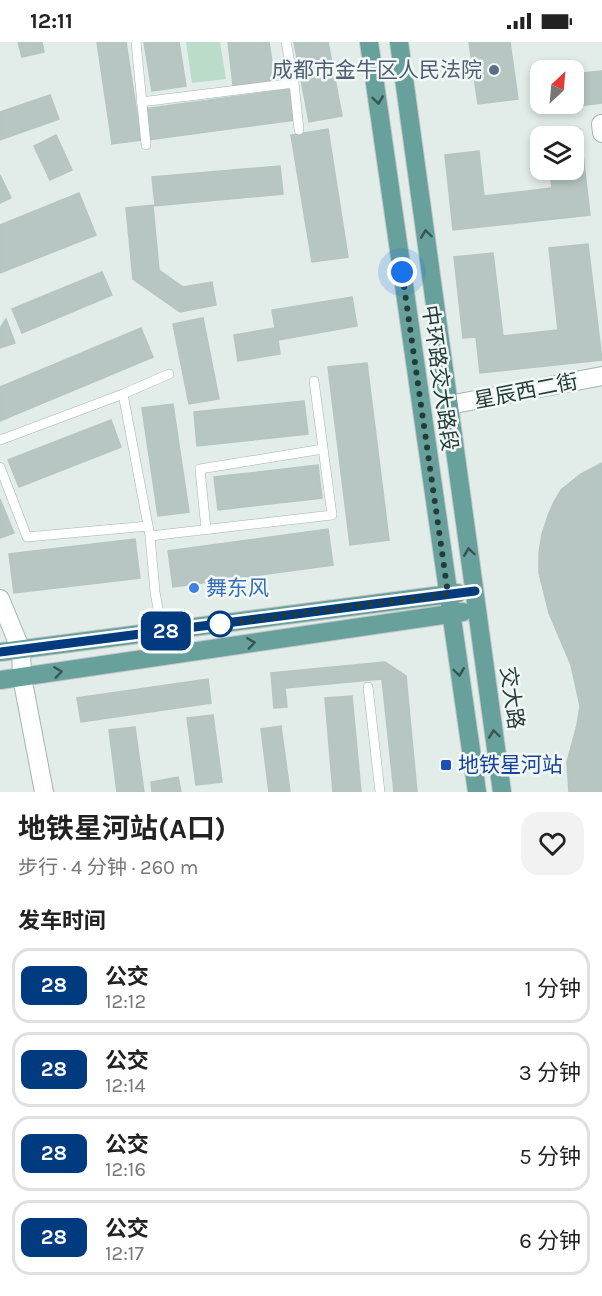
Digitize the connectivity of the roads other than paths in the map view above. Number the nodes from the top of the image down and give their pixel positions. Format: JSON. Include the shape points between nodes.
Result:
{"nodes":[{"id":1,"x":136,"y":42,"type":"edge"},
{"id":2,"x":286,"y":42,"type":"edge"},
{"id":3,"x":369,"y":42,"type":"edge"},
{"id":4,"x":399,"y":42,"type":"edge"},
{"id":5,"x":294,"y":83,"type":"junction"},
{"id":6,"x":141,"y":102,"type":"junction"},
{"id":7,"x":299,"y":130,"type":"dead end"},
{"id":8,"x":146,"y":145,"type":"dead end"},
{"id":9,"x":169,"y":374,"type":"dead end"},
{"id":10,"x":602,"y":376,"type":"edge"},
{"id":11,"x":314,"y":381,"type":"dead end"},
{"id":12,"x":123,"y":394,"type":"junction"},
{"id":13,"x":449,"y":405,"type":"junction"},
{"id":14,"x":0,"y":440,"type":"edge"},
{"id":15,"x":323,"y":449,"type":"junction"},
{"id":16,"x":0,"y":467,"type":"edge"},
{"id":17,"x":206,"y":529,"type":"junction"},
{"id":18,"x":149,"y":531,"type":"junction"},
{"id":19,"x":475,"y":591,"type":"junction"},
{"id":20,"x":448,"y":594,"type":"junction"},
{"id":21,"x":0,"y":599,"type":"edge"},
{"id":22,"x":477,"y":610,"type":"junction"},
{"id":23,"x":451,"y":614,"type":"junction"},
{"id":24,"x":162,"y":631,"type":"junction"},
{"id":25,"x":21,"y":650,"type":"junction"},
{"id":26,"x":0,"y":652,"type":"edge"},
{"id":27,"x":22,"y":677,"type":"junction"},
{"id":28,"x":0,"y":680,"type":"edge"},
{"id":29,"x":368,"y":687,"type":"dead end"},
{"id":30,"x":44,"y":792,"type":"edge"},
{"id":31,"x":380,"y":792,"type":"edge"},
{"id":32,"x":477,"y":792,"type":"edge"},
{"id":33,"x":502,"y":792,"type":"edge"}],
"edges":[{"from":1,"to":6,"type":"lane"},
{"from":2,"to":5,"type":"lane"},
{"from":3,"to":20,"type":"main road","name":"中环路交大路段","one_way":true},
{"from":13,"to":4,"type":"main road","name":"中环路交大路段","one_way":true},
{"from":5,"to":6,"type":"lane"},
{"from":5,"to":7,"type":"lane"},
{"from":6,"to":8,"type":"lane"},
{"from":9,"to":12,"type":"lane"},
{"from":10,"to":13,"type":"street","name":"星辰西二街"},
{"from":11,"to":15,"type":"lane"},
{"from":12,"to":14,"type":"lane"},
{"from":12,"to":18,"type":"lane"},
{"from":19,"to":13,"type":"main road","name":"中环路交大路段","one_way":true},
{"from":15,"to":17,"type":"lane","via":[[200,469]]},
{"from":15,"to":17,"type":"lane","via":[[332,515]]},
{"from":16,"to":18,"type":"lane","via":[[27,537]]},
{"from":17,"to":18,"type":"lane"},
{"from":18,"to":24,"type":"lane"},
{"from":19,"to":20,"type":"main road"},
{"from":19,"to":22,"type":"main road","name":"中环路交大路段"},
{"from":20,"to":23,"type":"main road","name":"中环路交大路段"},
{"from":20,"to":24,"type":"main road"},
{"from":21,"to":25,"type":"street"},
{"from":22,"to":23,"type":"main road"},
{"from":33,"to":22,"type":"main road","name":"交大路","one_way":true},
{"from":27,"to":23,"type":"main road","one_way":true},
{"from":23,"to":32,"type":"main road","one_way":true},
{"from":24,"to":25,"type":"main road"},
{"from":25,"to":26,"type":"main road"},
{"from":25,"to":27,"type":"street"},
{"from":27,"to":28,"type":"main road"},
{"from":27,"to":30,"type":"street"},
{"from":29,"to":31,"type":"lane"}]}
